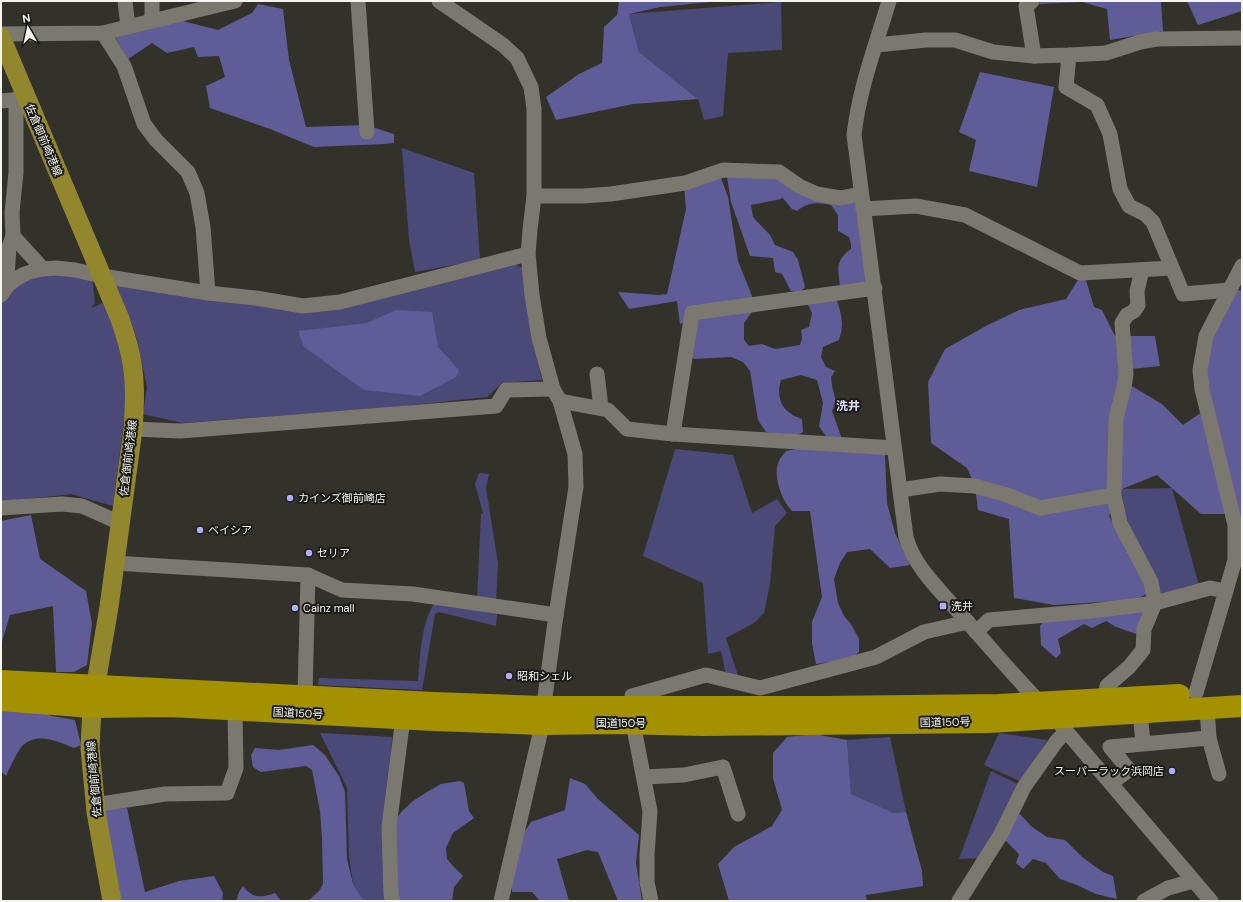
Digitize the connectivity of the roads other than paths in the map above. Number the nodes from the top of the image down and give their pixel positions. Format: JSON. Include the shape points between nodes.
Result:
{"nodes":[{"id":1,"x":125,"y":1,"type":"edge"},
{"id":2,"x":152,"y":1,"type":"edge"},
{"id":3,"x":235,"y":1,"type":"edge"},
{"id":4,"x":358,"y":1,"type":"edge"},
{"id":5,"x":439,"y":1,"type":"edge"},
{"id":6,"x":889,"y":1,"type":"edge"},
{"id":7,"x":1032,"y":1,"type":"edge"},
{"id":8,"x":152,"y":22,"type":"junction"},
{"id":9,"x":128,"y":27,"type":"junction"},
{"id":10,"x":103,"y":33,"type":"junction"},
{"id":11,"x":1,"y":36,"type":"edge"},
{"id":12,"x":1242,"y":38,"type":"edge"},
{"id":13,"x":876,"y":45,"type":"junction"},
{"id":14,"x":1069,"y":55,"type":"junction"},
{"id":15,"x":1034,"y":56,"type":"junction"},
{"id":16,"x":14,"y":100,"type":"edge"},
{"id":17,"x":367,"y":132,"type":"dead end"},
{"id":18,"x":861,"y":194,"type":"junction"},
{"id":19,"x":534,"y":196,"type":"junction"},
{"id":20,"x":863,"y":209,"type":"junction"},
{"id":21,"x":13,"y":236,"type":"junction"},
{"id":22,"x":528,"y":254,"type":"junction"},
{"id":23,"x":1242,"y":266,"type":"edge"},
{"id":24,"x":1172,"y":268,"type":"junction"},
{"id":25,"x":42,"y":269,"type":"junction"},
{"id":26,"x":1142,"y":270,"type":"junction"},
{"id":27,"x":102,"y":276,"type":"junction"},
{"id":28,"x":1235,"y":286,"type":"edge"},
{"id":29,"x":875,"y":288,"type":"junction"},
{"id":30,"x":5,"y":290,"type":"edge"},
{"id":31,"x":208,"y":293,"type":"junction"},
{"id":32,"x":597,"y":374,"type":"dead end"},
{"id":33,"x":556,"y":395,"type":"junction"},
{"id":34,"x":601,"y":408,"type":"junction"},
{"id":35,"x":133,"y":429,"type":"junction"},
{"id":36,"x":673,"y":434,"type":"junction"},
{"id":37,"x":894,"y":448,"type":"junction"},
{"id":38,"x":900,"y":490,"type":"junction"},
{"id":39,"x":1114,"y":496,"type":"junction"},
{"id":40,"x":1,"y":508,"type":"edge"},
{"id":41,"x":120,"y":523,"type":"junction"},
{"id":42,"x":1238,"y":559,"type":"edge"},
{"id":43,"x":114,"y":563,"type":"junction"},
{"id":44,"x":308,"y":575,"type":"junction"},
{"id":45,"x":1226,"y":591,"type":"junction"},
{"id":46,"x":1155,"y":603,"type":"junction"},
{"id":47,"x":556,"y":615,"type":"junction"},
{"id":48,"x":972,"y":627,"type":"junction"},
{"id":49,"x":1,"y":681,"type":"edge"},
{"id":50,"x":1242,"y":692,"type":"edge"},
{"id":51,"x":305,"y":696,"type":"junction"},
{"id":52,"x":94,"y":697,"type":"junction"},
{"id":53,"x":1105,"y":699,"type":"junction"},
{"id":54,"x":1,"y":700,"type":"edge"},
{"id":55,"x":1202,"y":701,"type":"junction"},
{"id":56,"x":1039,"y":702,"type":"junction"},
{"id":57,"x":1242,"y":706,"type":"edge"},
{"id":58,"x":235,"y":710,"type":"junction"},
{"id":59,"x":1140,"y":712,"type":"junction"},
{"id":60,"x":542,"y":715,"type":"junction"},
{"id":61,"x":632,"y":715,"type":"junction"},
{"id":62,"x":403,"y":718,"type":"junction"},
{"id":63,"x":1061,"y":725,"type":"junction"},
{"id":64,"x":1209,"y":738,"type":"junction"},
{"id":65,"x":1143,"y":743,"type":"junction"},
{"id":66,"x":1219,"y":774,"type":"dead end"},
{"id":67,"x":644,"y":777,"type":"junction"},
{"id":68,"x":1114,"y":781,"type":"dead end"},
{"id":69,"x":95,"y":805,"type":"junction"},
{"id":70,"x":738,"y":814,"type":"dead end"},
{"id":71,"x":1193,"y":881,"type":"junction"},
{"id":72,"x":112,"y":901,"type":"edge"},
{"id":73,"x":393,"y":901,"type":"edge"},
{"id":74,"x":501,"y":901,"type":"edge"},
{"id":75,"x":651,"y":901,"type":"edge"},
{"id":76,"x":959,"y":901,"type":"edge"},
{"id":77,"x":1144,"y":901,"type":"edge"},
{"id":78,"x":1211,"y":901,"type":"edge"}],
"edges":[{"from":1,"to":9,"type":"street"},
{"from":2,"to":8,"type":"street"},
{"from":3,"to":8,"type":"street"},
{"from":4,"to":17,"type":"street"},
{"from":5,"to":19,"type":"street","via":[[503,45],[517,58],[531,87],[533,101]]},
{"from":6,"to":13,"type":"street"},
{"from":7,"to":15,"type":"street","via":[[1026,6]]},
{"from":8,"to":9,"type":"street"},
{"from":9,"to":10,"type":"street"},
{"from":10,"to":11,"type":"street"},
{"from":10,"to":31,"type":"street","via":[[124,66],[144,124],[188,172],[197,193],[204,227]]},
{"from":11,"to":16,"type":"main road","name":"佐倉御前崎港線"},
{"from":12,"to":14,"type":"street","via":[[1157,39],[1106,53]]},
{"from":13,"to":15,"type":"street","via":[[955,40],[993,52]]},
{"from":13,"to":18,"type":"street","via":[[860,94],[854,135]]},
{"from":14,"to":15,"type":"street"},
{"from":14,"to":24,"type":"street","via":[[1066,87],[1097,105],[1110,134],[1120,189],[1129,206],[1145,214],[1153,222]]},
{"from":16,"to":21,"type":"street","via":[[16,173],[12,212]]},
{"from":16,"to":27,"type":"main road","name":"佐倉御前崎港線"},
{"from":18,"to":19,"type":"street","via":[[840,198],[817,194],[799,186],[779,172],[722,170],[685,183],[611,194]]},
{"from":18,"to":20,"type":"street"},
{"from":19,"to":22,"type":"street"},
{"from":20,"to":26,"type":"street","via":[[916,206],[965,215],[1080,273]]},
{"from":20,"to":29,"type":"street"},
{"from":21,"to":25,"type":"street"},
{"from":21,"to":30,"type":"street","via":[[9,247]]},
{"from":22,"to":31,"type":"street","via":[[340,302],[303,306]]},
{"from":22,"to":33,"type":"street","via":[[539,338]]},
{"from":23,"to":28,"type":"street"},
{"from":24,"to":26,"type":"street"},
{"from":24,"to":28,"type":"street","via":[[1182,294]]},
{"from":25,"to":27,"type":"street","via":[[75,270]]},
{"from":25,"to":30,"type":"street","via":[[19,276]]},
{"from":26,"to":39,"type":"street","via":[[1137,291],[1138,305],[1122,323],[1126,374],[1116,418]]},
{"from":27,"to":31,"type":"street"},
{"from":27,"to":35,"type":"main road","name":"佐倉御前崎港線","via":[[129,349],[135,402]]},
{"from":28,"to":42,"type":"street","via":[[1206,336],[1200,370],[1202,389],[1235,525]]},
{"from":29,"to":36,"type":"street","via":[[692,313]]},
{"from":29,"to":37,"type":"street"},
{"from":32,"to":34,"type":"street"},
{"from":33,"to":34,"type":"street"},
{"from":33,"to":35,"type":"street","via":[[506,390],[496,406],[181,431]]},
{"from":33,"to":47,"type":"street","via":[[575,454],[576,487]]},
{"from":34,"to":36,"type":"street","via":[[608,410],[627,429]]},
{"from":35,"to":41,"type":"main road","name":"佐倉御前崎港線"},
{"from":36,"to":37,"type":"street"},
{"from":37,"to":38,"type":"street"},
{"from":38,"to":39,"type":"street","via":[[940,484],[975,486],[1040,508]]},
{"from":38,"to":48,"type":"street","via":[[909,548],[917,563]]},
{"from":39,"to":46,"type":"street","via":[[1120,523],[1151,582]]},
{"from":40,"to":41,"type":"street","via":[[62,504],[82,506]]},
{"from":41,"to":43,"type":"main road","name":"佐倉御前崎港線"},
{"from":42,"to":45,"type":"street"},
{"from":43,"to":44,"type":"street"},
{"from":43,"to":52,"type":"main road","name":"佐倉御前崎港線"},
{"from":44,"to":47,"type":"street","via":[[342,590],[413,594]]},
{"from":44,"to":51,"type":"street"},
{"from":45,"to":46,"type":"street","via":[[1210,588]]},
{"from":45,"to":55,"type":"street"},
{"from":46,"to":48,"type":"street","via":[[989,620]]},
{"from":46,"to":53,"type":"street","via":[[1144,629],[1143,650],[1129,667],[1107,686]]},
{"from":47,"to":60,"type":"street"},
{"from":48,"to":56,"type":"street"},
{"from":48,"to":61,"type":"street","via":[[924,632],[876,657],[760,688],[706,675],[632,696]]},
{"from":49,"to":52,"type":"highway","name":"国道150号"},
{"from":50,"to":55,"type":"highway","name":"国道150号"},
{"from":51,"to":52,"type":"highway","name":"国道150号"},
{"from":51,"to":60,"type":"highway","name":"国道150号","via":[[433,703]]},
{"from":52,"to":54,"type":"highway","name":"国道150号"},
{"from":52,"to":58,"type":"highway","name":"国道150号","via":[[169,706]]},
{"from":52,"to":69,"type":"main road","name":"佐倉御前崎港線","via":[[90,748]]},
{"from":53,"to":55,"type":"highway","name":"国道150号"},
{"from":53,"to":56,"type":"highway","name":"国道150号"},
{"from":55,"to":57,"type":"highway","name":"国道150号"},
{"from":55,"to":59,"type":"highway","name":"国道150号"},
{"from":55,"to":64,"type":"street"},
{"from":56,"to":61,"type":"highway","name":"国道150号"},
{"from":56,"to":63,"type":"street"},
{"from":58,"to":62,"type":"highway","name":"国道150号"},
{"from":58,"to":69,"type":"street","via":[[236,768],[227,793],[165,794]]},
{"from":59,"to":63,"type":"highway","name":"国道150号"},
{"from":59,"to":65,"type":"street"},
{"from":60,"to":61,"type":"highway","name":"国道150号"},
{"from":60,"to":62,"type":"highway","name":"国道150号"},
{"from":60,"to":74,"type":"street","via":[[533,768]]},
{"from":61,"to":63,"type":"highway","name":"国道150号","via":[[704,725],[988,722]]},
{"from":61,"to":67,"type":"street"},
{"from":62,"to":73,"type":"street","via":[[389,827]]},
{"from":63,"to":71,"type":"street"},
{"from":63,"to":76,"type":"street","via":[[1056,742],[1024,787],[1001,834]]},
{"from":64,"to":65,"type":"street"},
{"from":64,"to":66,"type":"street"},
{"from":65,"to":68,"type":"street","via":[[1110,747],[1129,770]]},
{"from":67,"to":70,"type":"street","via":[[684,775],[723,767]]},
{"from":67,"to":75,"type":"street","via":[[650,811],[647,882]]},
{"from":69,"to":72,"type":"main road","name":"佐倉御前崎港線"},
{"from":71,"to":77,"type":"street","via":[[1168,888]]},
{"from":71,"to":78,"type":"street"}]}
